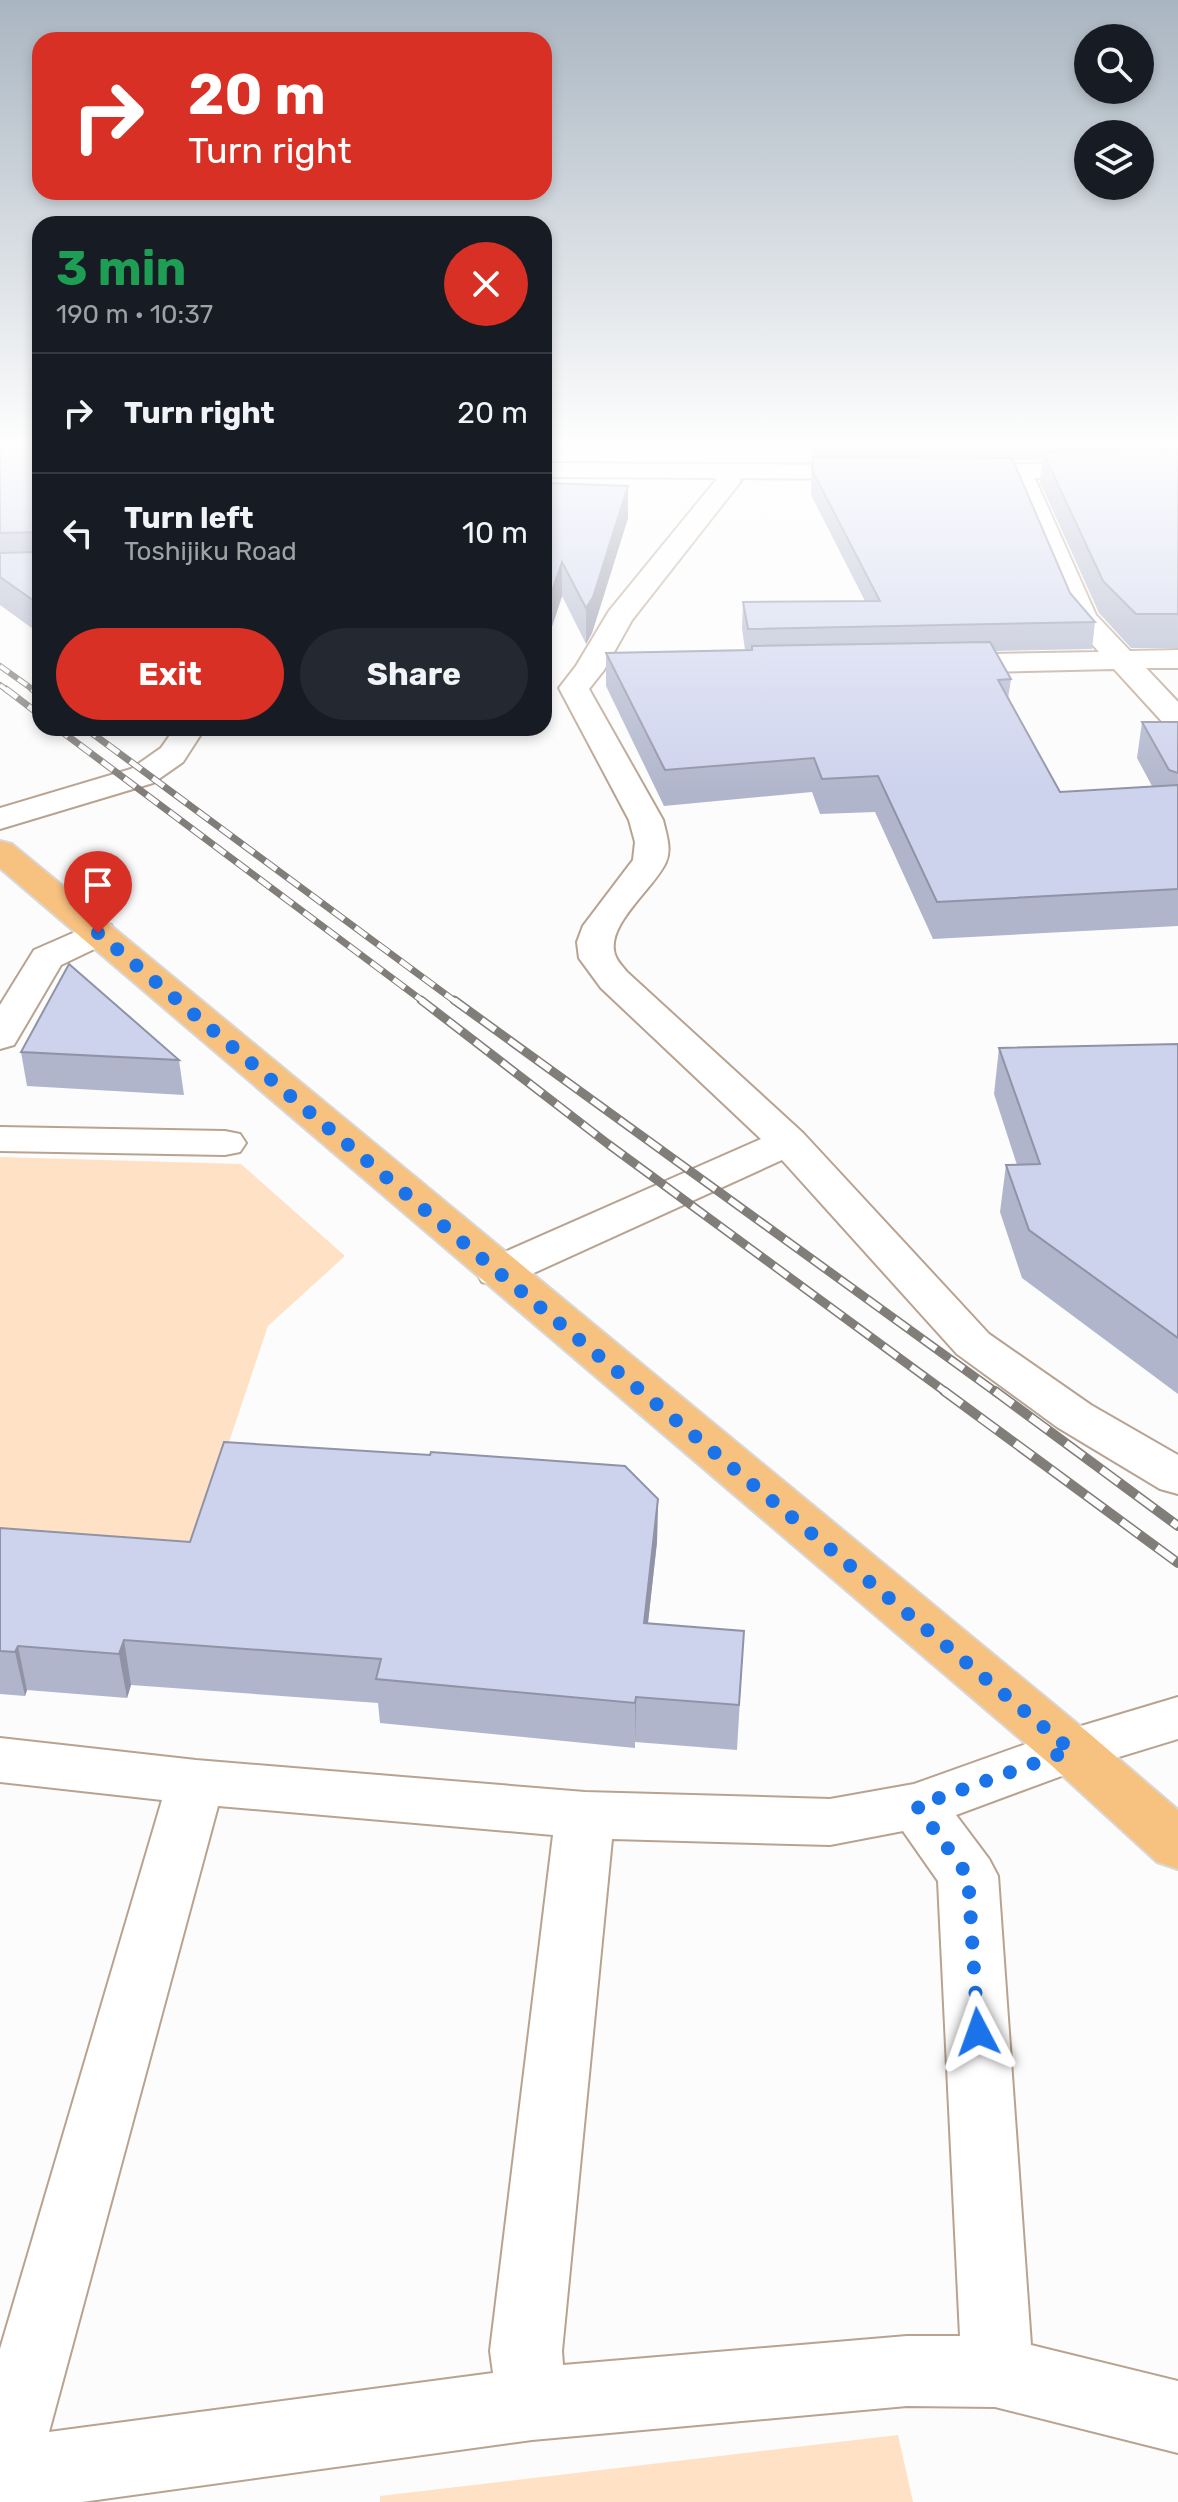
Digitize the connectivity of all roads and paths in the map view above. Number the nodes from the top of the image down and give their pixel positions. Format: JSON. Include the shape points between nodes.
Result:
{"nodes":[{"id":1,"x":665,"y":560,"type":"edge"},
{"id":2,"x":1058,"y":560,"type":"edge"},
{"id":3,"x":1178,"y":659,"type":"edge"},
{"id":4,"x":1124,"y":660,"type":"junction"},
{"id":5,"x":919,"y":664,"type":"edge"},
{"id":6,"x":1178,"y":720,"type":"edge"},
{"id":7,"x":185,"y":736,"type":"edge"},
{"id":8,"x":0,"y":819,"type":"edge"},
{"id":9,"x":0,"y":851,"type":"edge"},
{"id":10,"x":98,"y":933,"type":"junction"},
{"id":11,"x":0,"y":1037,"type":"edge"},
{"id":12,"x":0,"y":1139,"type":"edge"},
{"id":13,"x":788,"y":1142,"type":"junction"},
{"id":14,"x":225,"y":1143,"type":"dead end"},
{"id":15,"x":498,"y":1272,"type":"junction"},
{"id":16,"x":1178,"y":1477,"type":"edge"},
{"id":17,"x":1178,"y":1718,"type":"edge"},
{"id":18,"x":1071,"y":1750,"type":"junction"},
{"id":19,"x":0,"y":1760,"type":"edge"},
{"id":20,"x":196,"y":1782,"type":"junction"},
{"id":21,"x":917,"y":1806,"type":"junction"},
{"id":22,"x":585,"y":1815,"type":"junction"},
{"id":23,"x":1178,"y":1845,"type":"edge"},
{"id":24,"x":995,"y":2372,"type":"junction"},
{"id":25,"x":532,"y":2404,"type":"junction"},
{"id":26,"x":1178,"y":2417,"type":"edge"},
{"id":27,"x":0,"y":2475,"type":"edge"}],
"edges":[{"from":1,"to":13,"type":"street","via":[[619,617],[604,670],[574,688],[646,820],[652,842],[650,861],[601,926],[597,958],[614,980]]},
{"from":2,"to":4,"type":"street","via":[[1083,618]]},
{"from":3,"to":4,"type":"street"},
{"from":4,"to":5,"type":"street"},
{"from":4,"to":6,"type":"street"},
{"from":7,"to":8,"type":"street","via":[[172,755],[142,776]]},
{"from":9,"to":10,"type":"main road"},
{"from":10,"to":11,"type":"street","via":[[47,958]]},
{"from":10,"to":15,"type":"main road"},
{"from":12,"to":14,"type":"street"},
{"from":13,"to":15,"type":"street"},
{"from":13,"to":16,"type":"street","via":[[973,1344],[1074,1416]]},
{"from":15,"to":18,"type":"main road"},
{"from":17,"to":18,"type":"street"},
{"from":18,"to":21,"type":"street"},
{"from":18,"to":23,"type":"main road"},
{"from":19,"to":20,"type":"street"},
{"from":20,"to":22,"type":"street"},
{"from":20,"to":27,"type":"street"},
{"from":21,"to":22,"type":"street","via":[[830,1822]]},
{"from":21,"to":24,"type":"street","via":[[968,1876]]},
{"from":22,"to":25,"type":"street","via":[[526,2351]]},
{"from":24,"to":25,"type":"street","via":[[907,2371]]},
{"from":24,"to":26,"type":"street"},
{"from":25,"to":27,"type":"street"}]}
